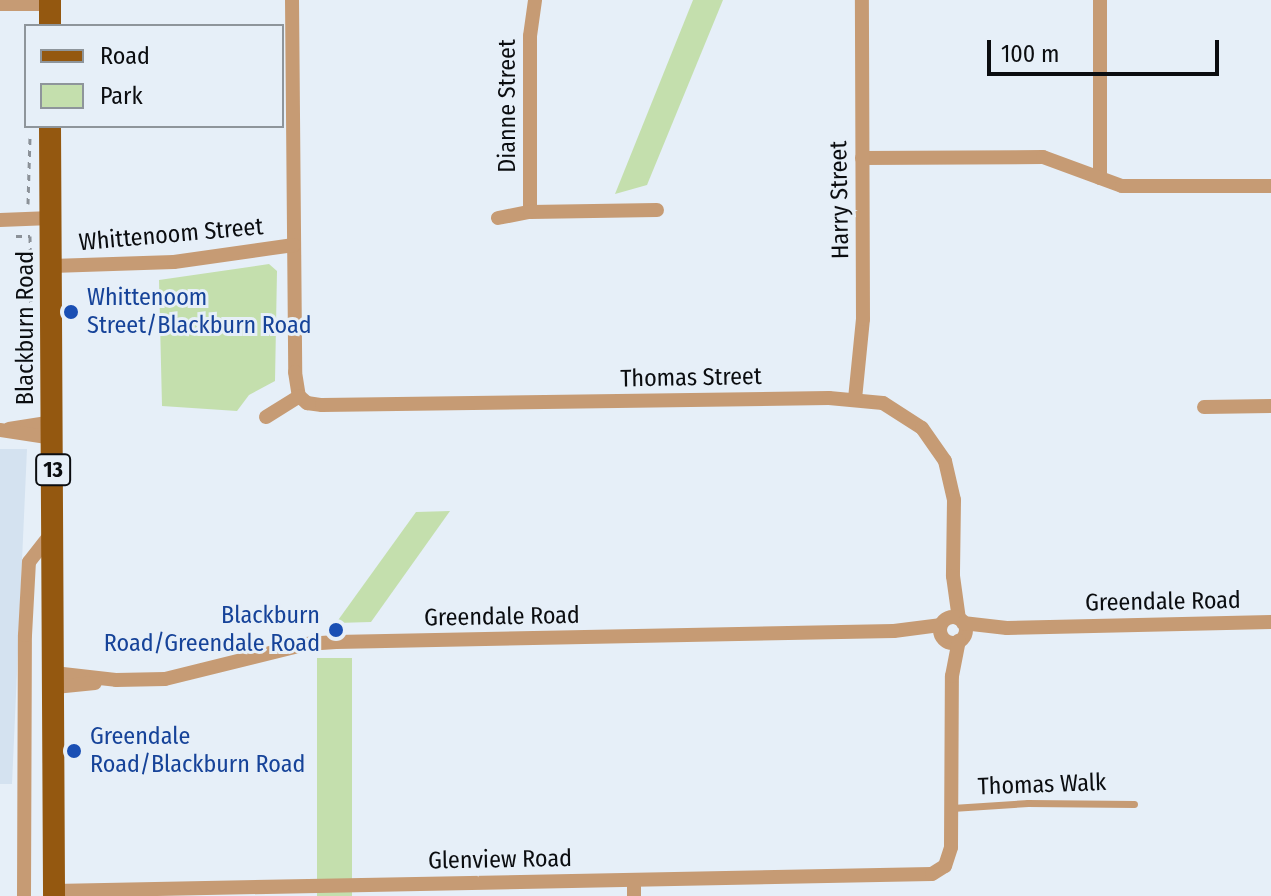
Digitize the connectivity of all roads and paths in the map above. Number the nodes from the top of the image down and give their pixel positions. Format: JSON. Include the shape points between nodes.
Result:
{"nodes":[{"id":1,"x":292,"y":0,"type":"edge"},
{"id":2,"x":535,"y":0,"type":"edge"},
{"id":3,"x":862,"y":0,"type":"edge"},
{"id":4,"x":1100,"y":0,"type":"edge"},
{"id":5,"x":0,"y":4,"type":"edge"},
{"id":6,"x":50,"y":10,"type":"edge"},
{"id":7,"x":30,"y":128,"type":"edge"},
{"id":8,"x":50,"y":128,"type":"edge"},
{"id":9,"x":862,"y":158,"type":"junction"},
{"id":10,"x":1100,"y":178,"type":"junction"},
{"id":11,"x":1271,"y":186,"type":"edge"},
{"id":12,"x":15,"y":204,"type":"dead end"},
{"id":13,"x":657,"y":210,"type":"dead end"},
{"id":14,"x":530,"y":212,"type":"junction"},
{"id":15,"x":51,"y":218,"type":"junction"},
{"id":16,"x":498,"y":218,"type":"dead end"},
{"id":17,"x":0,"y":220,"type":"edge"},
{"id":18,"x":15,"y":236,"type":"dead end"},
{"id":19,"x":294,"y":245,"type":"junction"},
{"id":20,"x":52,"y":266,"type":"junction"},
{"id":21,"x":31,"y":310,"type":"dead end"},
{"id":22,"x":299,"y":396,"type":"junction"},
{"id":23,"x":855,"y":399,"type":"junction"},
{"id":24,"x":1271,"y":406,"type":"edge"},
{"id":25,"x":1204,"y":407,"type":"dead end"},
{"id":26,"x":266,"y":417,"type":"dead end"},
{"id":27,"x":2,"y":430,"type":"edge"},
{"id":28,"x":53,"y":430,"type":"junction"},
{"id":29,"x":54,"y":530,"type":"junction"},
{"id":30,"x":1271,"y":622,"type":"edge"},
{"id":31,"x":952,"y":630,"type":"junction"},
{"id":32,"x":54,"y":680,"type":"junction"},
{"id":33,"x":1134,"y":804,"type":"dead end"},
{"id":34,"x":952,"y":808,"type":"junction"},
{"id":35,"x":945,"y":866,"type":"joint"},
{"id":36,"x":629,"y":880,"type":"junction"},
{"id":37,"x":54,"y":893,"type":"edge"},
{"id":38,"x":24,"y":896,"type":"edge"},
{"id":39,"x":624,"y":896,"type":"edge"},
{"id":40,"x":634,"y":896,"type":"edge"}],
"edges":[{"from":1,"to":19,"type":"street"},
{"from":2,"to":14,"type":"street","name":"Dianne Street","via":[[530,36]]},
{"from":3,"to":9,"type":"street","name":"Harry Street"},
{"from":4,"to":10,"type":"street"},
{"from":5,"to":6,"type":"street"},
{"from":7,"to":12,"type":"path","via":[[30,204]]},
{"from":8,"to":15,"type":"main road","name":"Blackburn Road","number":"13"},
{"from":9,"to":10,"type":"street","via":[[1043,157]]},
{"from":9,"to":23,"type":"street","name":"Harry Street","via":[[863,319]]},
{"from":10,"to":11,"type":"street","via":[[1132,187]]},
{"from":13,"to":14,"type":"street"},
{"from":14,"to":16,"type":"street"},
{"from":15,"to":17,"type":"street"},
{"from":15,"to":20,"type":"main road","name":"Blackburn Road","number":"13"},
{"from":18,"to":21,"type":"path","via":[[30,236]]},
{"from":19,"to":20,"type":"street","name":"Whittenoom Street","via":[[174,262]]},
{"from":19,"to":22,"type":"street"},
{"from":20,"to":28,"type":"main road","name":"Blackburn Road","number":"13"},
{"from":22,"to":23,"type":"street","name":"Thomas Street","via":[[322,405]]},
{"from":22,"to":26,"type":"street"},
{"from":23,"to":31,"type":"street","name":"Thomas Street","via":[[897,410],[939,449],[952,487]]},
{"from":24,"to":25,"type":"street"},
{"from":27,"to":28,"type":"street"},
{"from":28,"to":29,"type":"main road","name":"Blackburn Road","number":"13"},
{"from":29,"to":32,"type":"main road","name":"Blackburn Road","number":"13"},
{"from":29,"to":38,"type":"street","via":[[29,562]]},
{"from":30,"to":31,"type":"street","name":"Greendale Road"},
{"from":31,"to":32,"type":"street","name":"Greendale Road","via":[[336,642],[306,644],[165,679]]},
{"from":31,"to":34,"type":"street","name":"Thomas Street"},
{"from":32,"to":37,"type":"main road","name":"Blackburn Road","number":"13"},
{"from":33,"to":34,"type":"lane","name":"Thomas Walk"},
{"from":34,"to":35,"type":"street","name":"Thomas Street"},
{"from":35,"to":36,"type":"street","name":"Glenview Road","via":[[926,875]]},
{"from":36,"to":37,"type":"street","name":"Glenview Road"},
{"from":36,"to":39,"type":"street"},
{"from":36,"to":40,"type":"street"}]}
